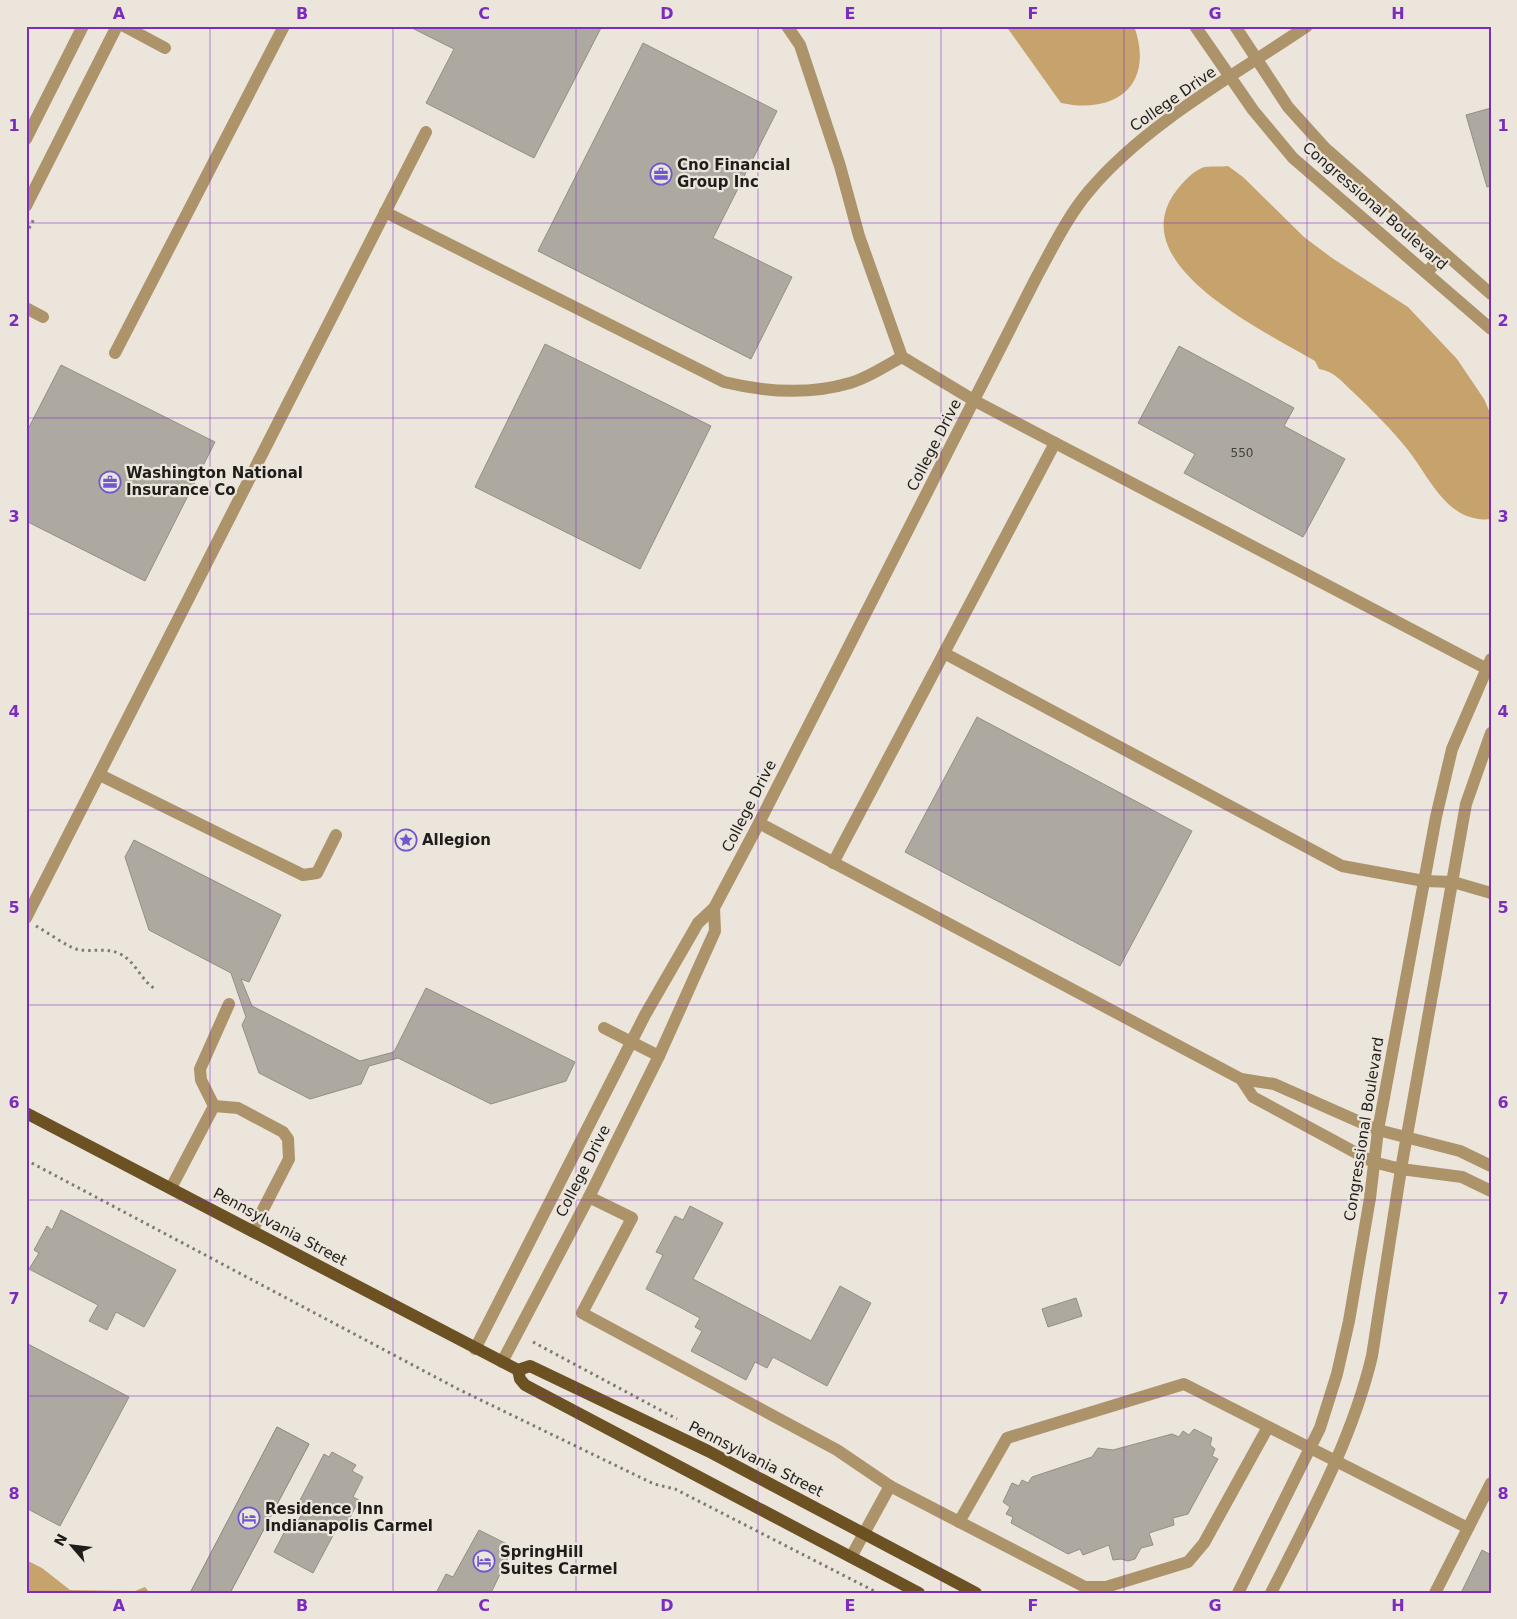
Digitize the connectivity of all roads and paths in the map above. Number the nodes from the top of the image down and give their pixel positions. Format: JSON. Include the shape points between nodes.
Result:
{"nodes":[{"id":1,"x":83,"y":26,"type":"edge"},
{"id":2,"x":117,"y":26,"type":"edge"},
{"id":3,"x":124,"y":26,"type":"edge"},
{"id":4,"x":284,"y":26,"type":"edge"},
{"id":5,"x":787,"y":26,"type":"edge"},
{"id":6,"x":1195,"y":26,"type":"edge"},
{"id":7,"x":1236,"y":26,"type":"edge"},
{"id":8,"x":1307,"y":26,"type":"edge"},
{"id":9,"x":165,"y":48,"type":"dead end"},
{"id":10,"x":1257,"y":60,"type":"junction"},
{"id":11,"x":1230,"y":78,"type":"junction"},
{"id":12,"x":426,"y":132,"type":"dead end"},
{"id":13,"x":26,"y":139,"type":"edge"},
{"id":14,"x":26,"y":206,"type":"edge"},
{"id":15,"x":385,"y":212,"type":"junction"},
{"id":16,"x":1443,"y":252,"type":"junction"},
{"id":17,"x":1426,"y":273,"type":"junction"},
{"id":18,"x":1491,"y":294,"type":"edge"},
{"id":19,"x":26,"y":308,"type":"edge"},
{"id":20,"x":43,"y":317,"type":"dead end"},
{"id":21,"x":1491,"y":329,"type":"edge"},
{"id":22,"x":115,"y":353,"type":"dead end"},
{"id":23,"x":902,"y":357,"type":"junction"},
{"id":24,"x":975,"y":401,"type":"junction"},
{"id":25,"x":1055,"y":443,"type":"junction"},
{"id":26,"x":944,"y":653,"type":"junction"},
{"id":27,"x":1489,"y":666,"type":"edge"},
{"id":28,"x":1491,"y":733,"type":"edge"},
{"id":29,"x":100,"y":775,"type":"junction"},
{"id":30,"x":759,"y":823,"type":"junction"},
{"id":31,"x":336,"y":835,"type":"dead end"},
{"id":32,"x":833,"y":863,"type":"junction"},
{"id":33,"x":1424,"y":881,"type":"junction"},
{"id":34,"x":1453,"y":882,"type":"junction"},
{"id":35,"x":1491,"y":893,"type":"edge"},
{"id":36,"x":714,"y":908,"type":"junction"},
{"id":37,"x":31,"y":922,"type":"edge"},
{"id":38,"x":157,"y":990,"type":"dead end"},
{"id":39,"x":229,"y":1004,"type":"dead end"},
{"id":40,"x":604,"y":1028,"type":"dead end"},
{"id":41,"x":632,"y":1041,"type":"junction"},
{"id":42,"x":660,"y":1056,"type":"junction"},
{"id":43,"x":1241,"y":1079,"type":"junction"},
{"id":44,"x":214,"y":1106,"type":"junction"},
{"id":45,"x":26,"y":1113,"type":"edge"},
{"id":46,"x":1378,"y":1130,"type":"junction"},
{"id":47,"x":1406,"y":1137,"type":"junction"},
{"id":48,"x":26,"y":1160,"type":"edge"},
{"id":49,"x":1373,"y":1162,"type":"junction"},
{"id":50,"x":1491,"y":1166,"type":"edge"},
{"id":51,"x":1401,"y":1169,"type":"junction"},
{"id":52,"x":171,"y":1188,"type":"junction"},
{"id":53,"x":1491,"y":1191,"type":"edge"},
{"id":54,"x":589,"y":1196,"type":"junction"},
{"id":55,"x":252,"y":1231,"type":"junction"},
{"id":56,"x":475,"y":1348,"type":"junction"},
{"id":57,"x":502,"y":1362,"type":"junction"},
{"id":58,"x":518,"y":1370,"type":"junction"},
{"id":59,"x":1268,"y":1427,"type":"junction"},
{"id":60,"x":1310,"y":1448,"type":"junction"},
{"id":61,"x":1336,"y":1461,"type":"junction"},
{"id":62,"x":1491,"y":1483,"type":"edge"},
{"id":63,"x":890,"y":1486,"type":"junction"},
{"id":64,"x":959,"y":1522,"type":"junction"},
{"id":65,"x":1468,"y":1528,"type":"junction"},
{"id":66,"x":864,"y":1533,"type":"junction"},
{"id":67,"x":851,"y":1557,"type":"junction"},
{"id":68,"x":878,"y":1593,"type":"edge"},
{"id":69,"x":919,"y":1593,"type":"edge"},
{"id":70,"x":976,"y":1593,"type":"edge"},
{"id":71,"x":1238,"y":1593,"type":"edge"},
{"id":72,"x":1271,"y":1593,"type":"edge"},
{"id":73,"x":1435,"y":1593,"type":"edge"}],
"edges":[{"from":1,"to":13,"type":"street"},
{"from":2,"to":14,"type":"street"},
{"from":3,"to":9,"type":"street"},
{"from":4,"to":22,"type":"street"},
{"from":5,"to":23,"type":"street","via":[[800,45],[840,166],[859,236]]},
{"from":6,"to":11,"type":"street","name":"Congressional Boulevard"},
{"from":7,"to":10,"type":"street","name":"Congressional Boulevard"},
{"from":8,"to":10,"type":"street","name":"College Drive"},
{"from":10,"to":11,"type":"street","name":"College Drive"},
{"from":10,"to":16,"type":"street","name":"Congressional Boulevard","via":[[1288,107],[1324,148]]},
{"from":11,"to":17,"type":"street","name":"Congressional Boulevard","via":[[1293,158]]},
{"from":11,"to":24,"type":"street","name":"College Drive","via":[[1140,141],[1089,191],[1073,212],[1036,278]]},
{"from":12,"to":15,"type":"street"},
{"from":15,"to":23,"type":"street","via":[[724,382],[754,390],[807,391],[851,383]]},
{"from":15,"to":29,"type":"street"},
{"from":16,"to":17,"type":"street"},
{"from":16,"to":18,"type":"street","name":"Congressional Boulevard"},
{"from":17,"to":21,"type":"street","name":"Congressional Boulevard"},
{"from":19,"to":20,"type":"street"},
{"from":23,"to":24,"type":"street"},
{"from":24,"to":25,"type":"street"},
{"from":24,"to":30,"type":"street","name":"College Drive"},
{"from":25,"to":26,"type":"street"},
{"from":25,"to":27,"type":"street"},
{"from":26,"to":32,"type":"street"},
{"from":26,"to":33,"type":"street","via":[[1342,866]]},
{"from":27,"to":33,"type":"street","name":"Congressional Boulevard","via":[[1452,749]]},
{"from":28,"to":34,"type":"street","via":[[1466,804]]},
{"from":29,"to":31,"type":"street","via":[[303,875],[317,872]]},
{"from":29,"to":37,"type":"street"},
{"from":30,"to":32,"type":"street"},
{"from":30,"to":36,"type":"street","name":"College Drive"},
{"from":32,"to":43,"type":"street"},
{"from":33,"to":34,"type":"street"},
{"from":33,"to":46,"type":"street","name":"Congressional Boulevard"},
{"from":34,"to":35,"type":"street"},
{"from":34,"to":47,"type":"street"},
{"from":36,"to":41,"type":"street","name":"College Drive","via":[[698,923]]},
{"from":36,"to":42,"type":"street","name":"College Drive","via":[[715,931]]},
{"from":37,"to":38,"type":"path","via":[[77,950],[102,949],[119,953],[137,967],[147,985]]},
{"from":39,"to":44,"type":"street","via":[[200,1069],[201,1080]]},
{"from":40,"to":41,"type":"street"},
{"from":41,"to":42,"type":"street"},
{"from":41,"to":56,"type":"street","name":"College Drive"},
{"from":42,"to":54,"type":"street","name":"College Drive"},
{"from":43,"to":46,"type":"street","via":[[1274,1084]]},
{"from":43,"to":49,"type":"street","via":[[1252,1097]]},
{"from":44,"to":52,"type":"street"},
{"from":44,"to":55,"type":"street","via":[[238,1108],[283,1132],[288,1139],[289,1159]]},
{"from":45,"to":52,"type":"main road","name":"Pennsylvania Street"},
{"from":46,"to":47,"type":"street"},
{"from":46,"to":49,"type":"street","name":"Congressional Boulevard"},
{"from":47,"to":50,"type":"street","via":[[1460,1151]]},
{"from":47,"to":51,"type":"street"},
{"from":48,"to":68,"type":"path","via":[[458,1389],[654,1484],[675,1489]]},
{"from":49,"to":51,"type":"street"},
{"from":49,"to":60,"type":"street","name":"Congressional Boulevard","via":[[1370,1198],[1344,1348],[1326,1410]]},
{"from":51,"to":53,"type":"street","via":[[1462,1177]]},
{"from":51,"to":61,"type":"street","via":[[1372,1356]]},
{"from":52,"to":55,"type":"main road","name":"Pennsylvania Street"},
{"from":54,"to":57,"type":"street","name":"College Drive"},
{"from":54,"to":63,"type":"street","via":[[632,1218],[582,1313],[837,1450]]},
{"from":55,"to":56,"type":"main road","name":"Pennsylvania Street"},
{"from":56,"to":57,"type":"main road","name":"Pennsylvania Street"},
{"from":57,"to":58,"type":"main road","name":"Pennsylvania Street"},
{"from":58,"to":66,"type":"main road","name":"Pennsylvania Street","via":[[530,1366],[708,1451]]},
{"from":58,"to":67,"type":"main road","name":"Pennsylvania Street","via":[[525,1385]]},
{"from":59,"to":60,"type":"street"},
{"from":59,"to":64,"type":"street","via":[[1184,1384],[1015,1435],[1007,1438]]},
{"from":59,"to":64,"type":"street","via":[[1204,1544],[1188,1562],[1106,1587],[1084,1586]]},
{"from":60,"to":61,"type":"street"},
{"from":60,"to":71,"type":"street","name":"Congressional Boulevard"},
{"from":61,"to":65,"type":"street"},
{"from":61,"to":72,"type":"street"},
{"from":62,"to":65,"type":"street"},
{"from":63,"to":64,"type":"street"},
{"from":63,"to":66,"type":"street"},
{"from":65,"to":73,"type":"street"},
{"from":66,"to":67,"type":"street"},
{"from":66,"to":70,"type":"main road","name":"Pennsylvania Street"},
{"from":67,"to":69,"type":"main road","name":"Pennsylvania Street"}]}
